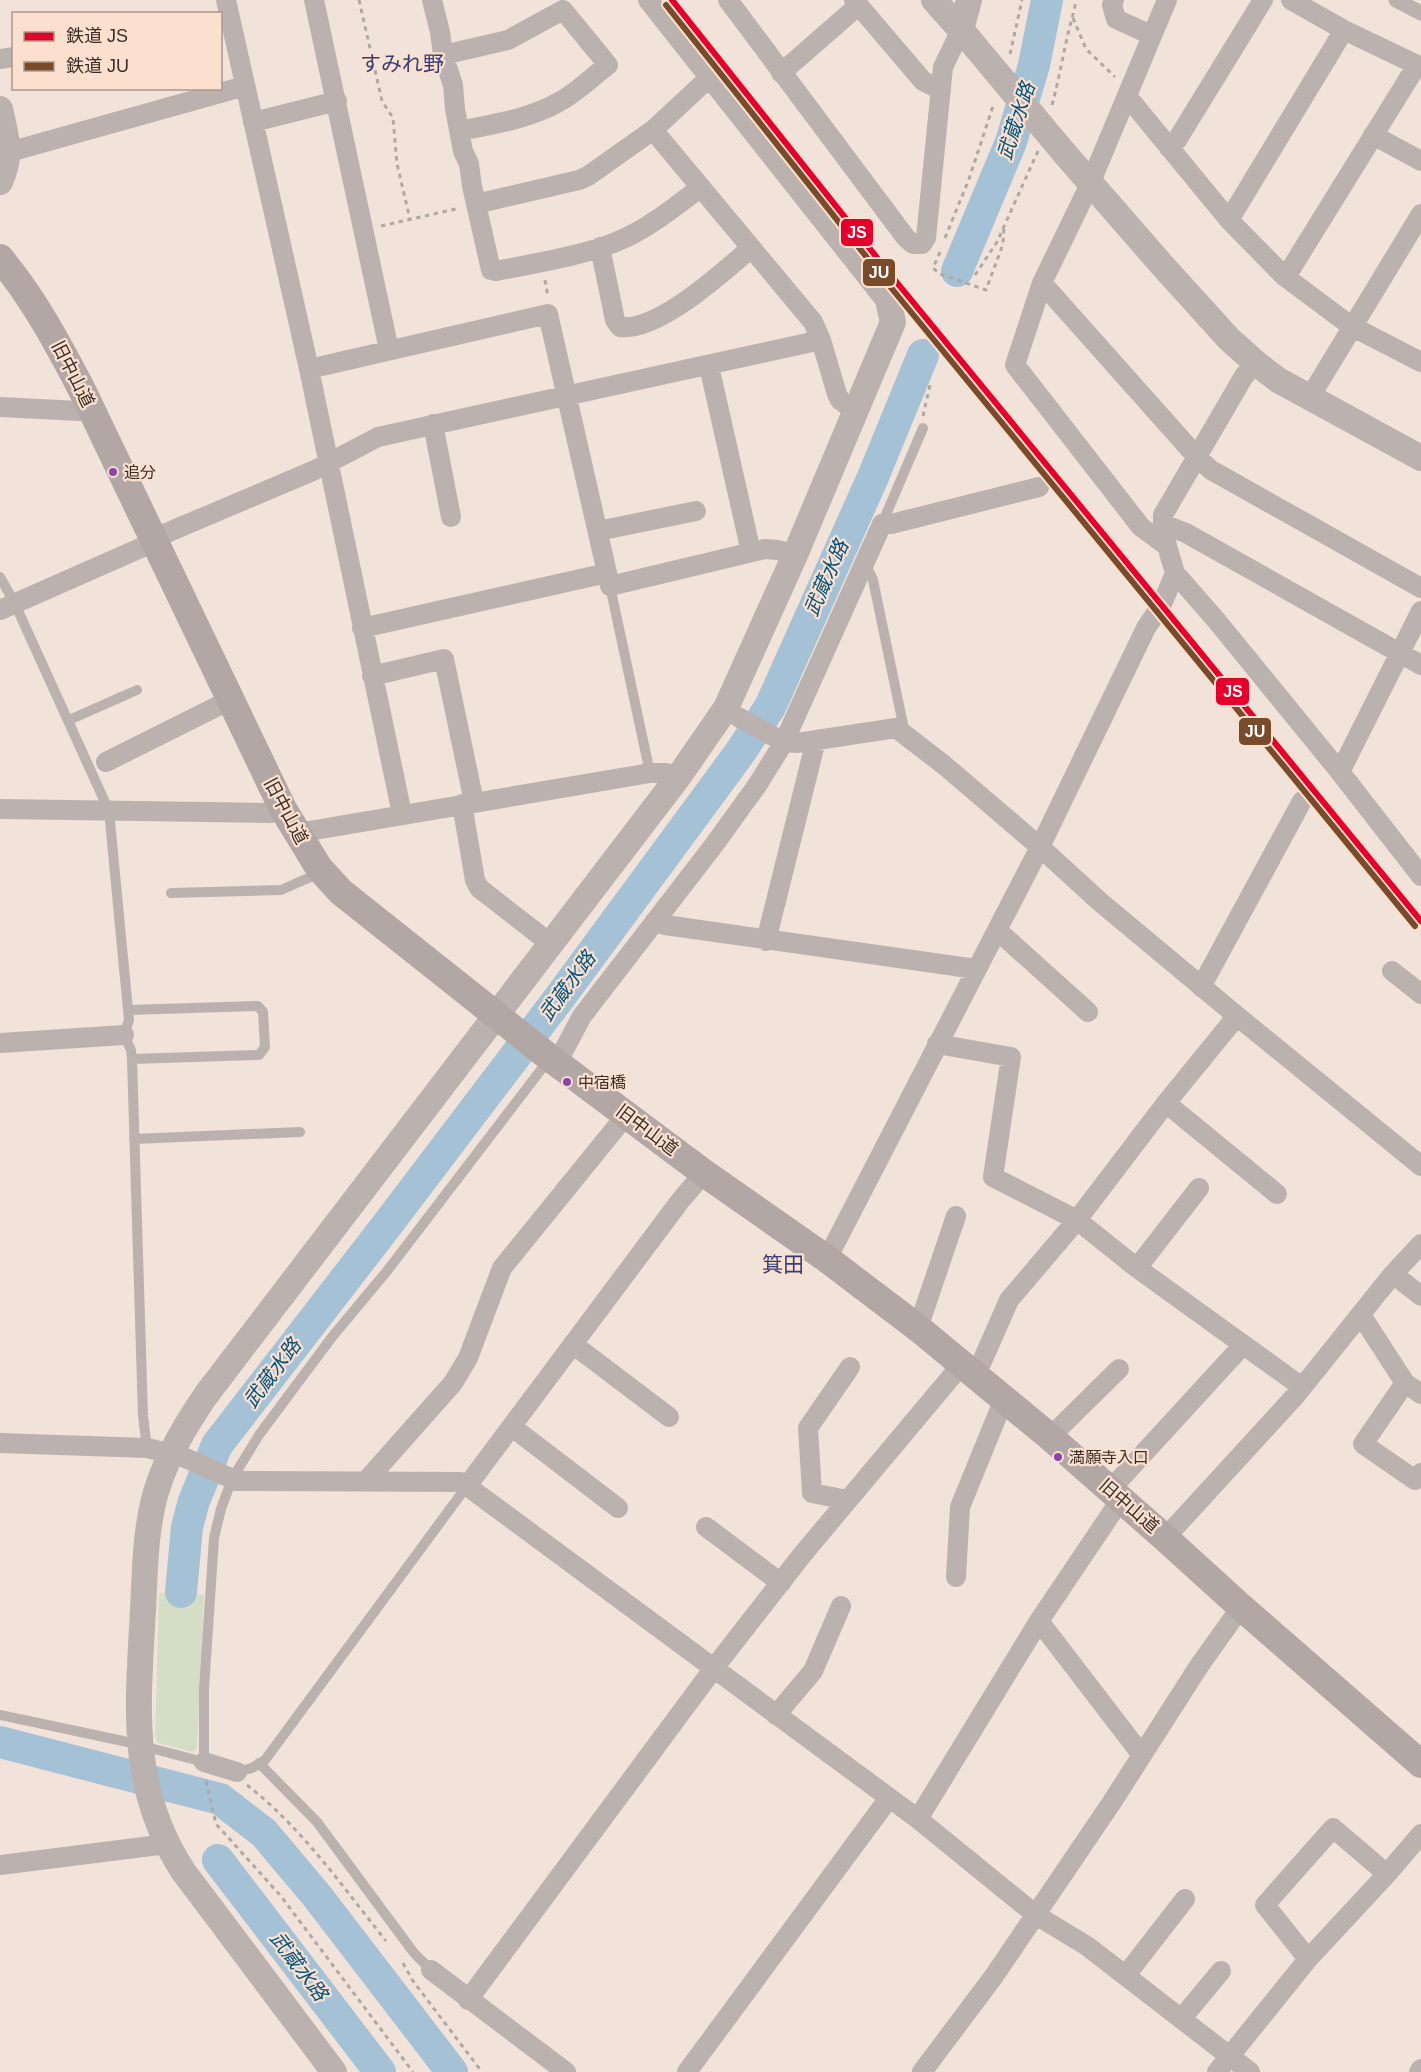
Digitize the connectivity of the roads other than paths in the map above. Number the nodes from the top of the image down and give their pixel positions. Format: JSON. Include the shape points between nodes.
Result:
{"nodes":[{"id":1,"x":226,"y":0,"type":"edge"},
{"id":2,"x":314,"y":0,"type":"edge"},
{"id":3,"x":432,"y":0,"type":"edge"},
{"id":4,"x":648,"y":0,"type":"edge"},
{"id":5,"x":728,"y":0,"type":"edge"},
{"id":6,"x":934,"y":0,"type":"edge"},
{"id":7,"x":969,"y":0,"type":"edge"},
{"id":8,"x":1114,"y":0,"type":"edge"},
{"id":9,"x":1167,"y":0,"type":"edge"},
{"id":10,"x":1263,"y":0,"type":"edge"},
{"id":11,"x":1292,"y":0,"type":"edge"},
{"id":12,"x":1396,"y":0,"type":"edge"},
{"id":13,"x":857,"y":3,"type":"edge"},
{"id":14,"x":1421,"y":13,"type":"edge"},
{"id":15,"x":226,"y":25,"type":"edge"},
{"id":16,"x":1344,"y":30,"type":"junction"},
{"id":17,"x":965,"y":34,"type":"junction"},
{"id":18,"x":1151,"y":35,"type":"junction"},
{"id":19,"x":443,"y":55,"type":"junction"},
{"id":20,"x":781,"y":73,"type":"junction"},
{"id":21,"x":710,"y":77,"type":"junction"},
{"id":22,"x":245,"y":86,"type":"junction"},
{"id":23,"x":941,"y":90,"type":"junction"},
{"id":24,"x":1127,"y":96,"type":"junction"},
{"id":25,"x":337,"y":101,"type":"junction"},
{"id":26,"x":0,"y":109,"type":"edge"},
{"id":27,"x":253,"y":122,"type":"junction"},
{"id":28,"x":653,"y":130,"type":"junction"},
{"id":29,"x":460,"y":131,"type":"junction"},
{"id":30,"x":1373,"y":135,"type":"junction"},
{"id":31,"x":1168,"y":148,"type":"junction"},
{"id":32,"x":9,"y":152,"type":"junction"},
{"id":33,"x":1421,"y":161,"type":"edge"},
{"id":34,"x":0,"y":182,"type":"edge"},
{"id":35,"x":1090,"y":184,"type":"junction"},
{"id":36,"x":701,"y":187,"type":"junction"},
{"id":37,"x":471,"y":205,"type":"junction"},
{"id":38,"x":1421,"y":214,"type":"edge"},
{"id":39,"x":1229,"y":220,"type":"junction"},
{"id":40,"x":600,"y":247,"type":"junction"},
{"id":41,"x":752,"y":248,"type":"junction"},
{"id":42,"x":0,"y":258,"type":"edge"},
{"id":43,"x":1284,"y":276,"type":"junction"},
{"id":44,"x":1042,"y":283,"type":"junction"},
{"id":45,"x":889,"y":305,"type":"joint"},
{"id":46,"x":1351,"y":326,"type":"junction"},
{"id":47,"x":821,"y":340,"type":"junction"},
{"id":48,"x":389,"y":350,"type":"junction"},
{"id":49,"x":1421,"y":362,"type":"edge"},
{"id":50,"x":1256,"y":363,"type":"junction"},
{"id":51,"x":709,"y":366,"type":"junction"},
{"id":52,"x":309,"y":369,"type":"junction"},
{"id":53,"x":566,"y":396,"type":"junction"},
{"id":54,"x":1310,"y":397,"type":"junction"},
{"id":55,"x":0,"y":407,"type":"edge"},
{"id":56,"x":91,"y":408,"type":"junction"},
{"id":57,"x":856,"y":412,"type":"junction"},
{"id":58,"x":433,"y":424,"type":"junction"},
{"id":59,"x":923,"y":428,"type":"dead end"},
{"id":60,"x":1196,"y":456,"type":"junction"},
{"id":61,"x":1421,"y":458,"type":"edge"},
{"id":62,"x":327,"y":462,"type":"junction"},
{"id":63,"x":1040,"y":487,"type":"dead end"},
{"id":64,"x":696,"y":511,"type":"dead end"},
{"id":65,"x":451,"y":517,"type":"dead end"},
{"id":66,"x":882,"y":524,"type":"junction"},
{"id":67,"x":1162,"y":524,"type":"junction"},
{"id":68,"x":598,"y":531,"type":"junction"},
{"id":69,"x":155,"y":541,"type":"junction"},
{"id":70,"x":1167,"y":546,"type":"junction"},
{"id":71,"x":751,"y":552,"type":"junction"},
{"id":72,"x":795,"y":555,"type":"junction"},
{"id":73,"x":865,"y":563,"type":"junction"},
{"id":74,"x":1175,"y":573,"type":"junction"},
{"id":75,"x":0,"y":577,"type":"edge"},
{"id":76,"x":609,"y":580,"type":"junction"},
{"id":77,"x":1421,"y":588,"type":"edge"},
{"id":78,"x":7,"y":607,"type":"edge"},
{"id":79,"x":1421,"y":611,"type":"edge"},
{"id":80,"x":362,"y":628,"type":"junction"},
{"id":81,"x":1400,"y":653,"type":"junction"},
{"id":82,"x":1421,"y":664,"type":"edge"},
{"id":83,"x":372,"y":676,"type":"junction"},
{"id":84,"x":137,"y":690,"type":"dead end"},
{"id":85,"x":230,"y":700,"type":"junction"},
{"id":86,"x":732,"y":712,"type":"junction"},
{"id":87,"x":69,"y":720,"type":"junction"},
{"id":88,"x":905,"y":736,"type":"junction"},
{"id":89,"x":778,"y":739,"type":"junction"},
{"id":90,"x":816,"y":740,"type":"junction"},
{"id":91,"x":106,"y":762,"type":"dead end"},
{"id":92,"x":1340,"y":772,"type":"junction"},
{"id":93,"x":650,"y":773,"type":"junction"},
{"id":94,"x":678,"y":776,"type":"junction"},
{"id":95,"x":1302,"y":801,"type":"dead end"},
{"id":96,"x":468,"y":803,"type":"junction"},
{"id":97,"x":283,"y":809,"type":"junction"},
{"id":98,"x":2,"y":810,"type":"edge"},
{"id":99,"x":109,"y":810,"type":"junction"},
{"id":100,"x":402,"y":814,"type":"junction"},
{"id":101,"x":298,"y":835,"type":"junction"},
{"id":102,"x":1040,"y":847,"type":"junction"},
{"id":103,"x":322,"y":872,"type":"junction"},
{"id":104,"x":1421,"y":876,"type":"edge"},
{"id":105,"x":171,"y":893,"type":"dead end"},
{"id":106,"x":656,"y":921,"type":"junction"},
{"id":107,"x":997,"y":930,"type":"junction"},
{"id":108,"x":766,"y":940,"type":"junction"},
{"id":109,"x":551,"y":945,"type":"junction"},
{"id":110,"x":976,"y":969,"type":"junction"},
{"id":111,"x":1392,"y":971,"type":"dead end"},
{"id":112,"x":1201,"y":987,"type":"junction"},
{"id":113,"x":1421,"y":994,"type":"edge"},
{"id":114,"x":128,"y":1011,"type":"junction"},
{"id":115,"x":1088,"y":1012,"type":"dead end"},
{"id":116,"x":1237,"y":1016,"type":"junction"},
{"id":117,"x":499,"y":1019,"type":"junction"},
{"id":118,"x":124,"y":1035,"type":"junction"},
{"id":119,"x":0,"y":1043,"type":"edge"},
{"id":120,"x":937,"y":1044,"type":"junction"},
{"id":121,"x":550,"y":1058,"type":"junction"},
{"id":122,"x":132,"y":1059,"type":"junction"},
{"id":123,"x":1166,"y":1103,"type":"junction"},
{"id":124,"x":627,"y":1114,"type":"junction"},
{"id":125,"x":300,"y":1132,"type":"dead end"},
{"id":126,"x":134,"y":1139,"type":"junction"},
{"id":127,"x":1418,"y":1158,"type":"edge"},
{"id":128,"x":704,"y":1173,"type":"junction"},
{"id":129,"x":1198,"y":1188,"type":"dead end"},
{"id":130,"x":1277,"y":1194,"type":"dead end"},
{"id":131,"x":956,"y":1216,"type":"dead end"},
{"id":132,"x":1077,"y":1220,"type":"junction"},
{"id":133,"x":1421,"y":1244,"type":"edge"},
{"id":134,"x":826,"y":1259,"type":"junction"},
{"id":135,"x":1137,"y":1268,"type":"junction"},
{"id":136,"x":1394,"y":1275,"type":"junction"},
{"id":137,"x":1421,"y":1296,"type":"edge"},
{"id":138,"x":1361,"y":1315,"type":"junction"},
{"id":139,"x":918,"y":1328,"type":"junction"},
{"id":140,"x":574,"y":1345,"type":"junction"},
{"id":141,"x":1243,"y":1345,"type":"junction"},
{"id":142,"x":850,"y":1367,"type":"dead end"},
{"id":143,"x":1119,"y":1369,"type":"dead end"},
{"id":144,"x":969,"y":1370,"type":"junction"},
{"id":145,"x":1302,"y":1387,"type":"junction"},
{"id":146,"x":1413,"y":1389,"type":"edge"},
{"id":147,"x":1004,"y":1399,"type":"junction"},
{"id":148,"x":669,"y":1417,"type":"dead end"},
{"id":149,"x":512,"y":1427,"type":"junction"},
{"id":150,"x":1050,"y":1437,"type":"junction"},
{"id":151,"x":0,"y":1443,"type":"edge"},
{"id":152,"x":167,"y":1453,"type":"junction"},
{"id":153,"x":1421,"y":1473,"type":"edge"},
{"id":154,"x":227,"y":1477,"type":"junction"},
{"id":155,"x":366,"y":1481,"type":"junction"},
{"id":156,"x":467,"y":1486,"type":"junction"},
{"id":157,"x":1116,"y":1494,"type":"junction"},
{"id":158,"x":847,"y":1500,"type":"junction"},
{"id":159,"x":618,"y":1508,"type":"dead end"},
{"id":160,"x":706,"y":1527,"type":"dead end"},
{"id":161,"x":1165,"y":1538,"type":"junction"},
{"id":162,"x":956,"y":1577,"type":"dead end"},
{"id":163,"x":781,"y":1582,"type":"junction"},
{"id":164,"x":841,"y":1606,"type":"dead end"},
{"id":165,"x":1241,"y":1607,"type":"junction"},
{"id":166,"x":1039,"y":1621,"type":"junction"},
{"id":167,"x":714,"y":1668,"type":"junction"},
{"id":168,"x":0,"y":1715,"type":"edge"},
{"id":169,"x":776,"y":1715,"type":"junction"},
{"id":170,"x":140,"y":1751,"type":"junction"},
{"id":171,"x":1141,"y":1754,"type":"junction"},
{"id":172,"x":259,"y":1764,"type":"junction"},
{"id":173,"x":1421,"y":1764,"type":"edge"},
{"id":174,"x":205,"y":1770,"type":"junction"},
{"id":175,"x":237,"y":1772,"type":"joint"},
{"id":176,"x":889,"y":1798,"type":"junction"},
{"id":177,"x":918,"y":1819,"type":"junction"},
{"id":178,"x":1421,"y":1834,"type":"edge"},
{"id":179,"x":168,"y":1844,"type":"junction"},
{"id":180,"x":0,"y":1865,"type":"edge"},
{"id":181,"x":1387,"y":1874,"type":"junction"},
{"id":182,"x":1185,"y":1899,"type":"dead end"},
{"id":183,"x":1036,"y":1915,"type":"junction"},
{"id":184,"x":1308,"y":1959,"type":"junction"},
{"id":185,"x":431,"y":1970,"type":"joint"},
{"id":186,"x":1221,"y":1971,"type":"dead end"},
{"id":187,"x":1126,"y":1975,"type":"junction"},
{"id":188,"x":468,"y":2000,"type":"junction"},
{"id":189,"x":1182,"y":2018,"type":"junction"},
{"id":190,"x":1230,"y":2055,"type":"junction"},
{"id":191,"x":334,"y":2072,"type":"edge"},
{"id":192,"x":566,"y":2072,"type":"edge"},
{"id":193,"x":687,"y":2072,"type":"edge"},
{"id":194,"x":922,"y":2072,"type":"edge"},
{"id":195,"x":1217,"y":2072,"type":"edge"},
{"id":196,"x":1250,"y":2072,"type":"edge"}],
"edges":[{"from":1,"to":15,"type":"street"},
{"from":2,"to":25,"type":"street"},
{"from":3,"to":19,"type":"street"},
{"from":4,"to":21,"type":"street"},
{"from":5,"to":20,"type":"street"},
{"from":6,"to":17,"type":"street"},
{"from":7,"to":17,"type":"street"},
{"from":8,"to":18,"type":"street","via":[[1116,19]]},
{"from":9,"to":18,"type":"street"},
{"from":10,"to":31,"type":"street","via":[[1177,140]]},
{"from":11,"to":16,"type":"street"},
{"from":12,"to":14,"type":"street"},
{"from":13,"to":20,"type":"street"},
{"from":13,"to":23,"type":"street","via":[[923,81]]},
{"from":15,"to":22,"type":"street"},
{"from":16,"to":30,"type":"street","via":[[1417,65]]},
{"from":16,"to":39,"type":"street"},
{"from":17,"to":23,"type":"street","via":[[943,68]]},
{"from":17,"to":35,"type":"street","bridge":true},
{"from":18,"to":24,"type":"street"},
{"from":19,"to":29,"type":"street","via":[[453,85]]},
{"from":19,"to":29,"type":"street","via":[[508,40],[563,10],[608,65],[560,102],[538,112]]},
{"from":20,"to":23,"type":"street","via":[[913,244],[922,244],[926,238]]},
{"from":21,"to":28,"type":"street"},
{"from":21,"to":45,"type":"street"},
{"from":22,"to":27,"type":"street"},
{"from":22,"to":32,"type":"street"},
{"from":24,"to":31,"type":"street"},
{"from":24,"to":35,"type":"street"},
{"from":25,"to":27,"type":"street"},
{"from":25,"to":48,"type":"street"},
{"from":26,"to":32,"type":"street"},
{"from":27,"to":52,"type":"street"},
{"from":28,"to":36,"type":"street"},
{"from":28,"to":37,"type":"street","via":[[579,180]]},
{"from":29,"to":37,"type":"street","via":[[469,164]]},
{"from":30,"to":33,"type":"street"},
{"from":30,"to":43,"type":"street"},
{"from":31,"to":39,"type":"street"},
{"from":32,"to":34,"type":"street"},
{"from":35,"to":44,"type":"street"},
{"from":35,"to":50,"type":"street"},
{"from":36,"to":40,"type":"street","via":[[652,223]]},
{"from":36,"to":41,"type":"street"},
{"from":37,"to":40,"type":"street","via":[[491,270],[496,272]]},
{"from":38,"to":46,"type":"street"},
{"from":39,"to":43,"type":"street"},
{"from":40,"to":41,"type":"street","via":[[615,320],[620,327],[629,328],[690,298]]},
{"from":41,"to":47,"type":"street","via":[[813,322]]},
{"from":42,"to":56,"type":"main road","name":"旧中山道","via":[[50,329]]},
{"from":43,"to":46,"type":"street"},
{"from":44,"to":60,"type":"street"},
{"from":44,"to":70,"type":"street","via":[[1015,365],[1141,527]]},
{"from":45,"to":57,"type":"street","via":[[893,322]]},
{"from":46,"to":49,"type":"street"},
{"from":46,"to":54,"type":"street"},
{"from":47,"to":51,"type":"street"},
{"from":47,"to":57,"type":"street","via":[[837,394]]},
{"from":48,"to":52,"type":"street"},
{"from":48,"to":53,"type":"street","via":[[548,314]]},
{"from":50,"to":54,"type":"street"},
{"from":50,"to":60,"type":"street","via":[[1244,376]]},
{"from":51,"to":53,"type":"street"},
{"from":51,"to":71,"type":"street"},
{"from":52,"to":62,"type":"street"},
{"from":53,"to":58,"type":"street"},
{"from":53,"to":68,"type":"street"},
{"from":54,"to":61,"type":"street"},
{"from":55,"to":56,"type":"street","via":[[79,411]]},
{"from":56,"to":69,"type":"main road","name":"旧中山道"},
{"from":57,"to":72,"type":"street"},
{"from":58,"to":62,"type":"street","via":[[378,437]]},
{"from":58,"to":65,"type":"street"},
{"from":59,"to":66,"type":"lane"},
{"from":60,"to":67,"type":"street","via":[[1163,515]]},
{"from":60,"to":77,"type":"street","via":[[1211,470]]},
{"from":62,"to":69,"type":"street"},
{"from":62,"to":80,"type":"street"},
{"from":63,"to":66,"type":"street"},
{"from":64,"to":68,"type":"street"},
{"from":66,"to":73,"type":"street"},
{"from":67,"to":70,"type":"street"},
{"from":67,"to":81,"type":"street","via":[[1186,533]]},
{"from":68,"to":76,"type":"street"},
{"from":69,"to":78,"type":"street"},
{"from":69,"to":85,"type":"main road","name":"旧中山道"},
{"from":70,"to":74,"type":"street"},
{"from":71,"to":72,"type":"street","via":[[765,549]]},
{"from":71,"to":76,"type":"street"},
{"from":72,"to":86,"type":"street"},
{"from":73,"to":88,"type":"lane","via":[[873,580]]},
{"from":73,"to":89,"type":"street"},
{"from":74,"to":92,"type":"street"},
{"from":74,"to":102,"type":"street"},
{"from":75,"to":78,"type":"lane"},
{"from":76,"to":80,"type":"street"},
{"from":76,"to":93,"type":"lane"},
{"from":78,"to":87,"type":"lane"},
{"from":79,"to":81,"type":"street"},
{"from":80,"to":83,"type":"street"},
{"from":81,"to":82,"type":"street"},
{"from":81,"to":92,"type":"street"},
{"from":83,"to":96,"type":"street","via":[[444,659]]},
{"from":83,"to":100,"type":"street"},
{"from":84,"to":87,"type":"lane"},
{"from":85,"to":91,"type":"street"},
{"from":85,"to":97,"type":"main road","name":"旧中山道"},
{"from":86,"to":89,"type":"street"},
{"from":86,"to":94,"type":"street"},
{"from":87,"to":99,"type":"lane"},
{"from":88,"to":90,"type":"street","via":[[896,728]]},
{"from":88,"to":102,"type":"street"},
{"from":89,"to":90,"type":"street"},
{"from":89,"to":106,"type":"street","via":[[758,784]]},
{"from":90,"to":108,"type":"street"},
{"from":92,"to":104,"type":"street"},
{"from":93,"to":94,"type":"street"},
{"from":93,"to":96,"type":"street"},
{"from":94,"to":109,"type":"street"},
{"from":95,"to":112,"type":"street"},
{"from":96,"to":100,"type":"street"},
{"from":96,"to":109,"type":"street","via":[[479,888]]},
{"from":97,"to":99,"type":"street","via":[[271,813]]},
{"from":97,"to":101,"type":"main road","name":"旧中山道"},
{"from":98,"to":99,"type":"street"},
{"from":99,"to":114,"type":"lane"},
{"from":100,"to":101,"type":"street"},
{"from":101,"to":103,"type":"main road","name":"旧中山道"},
{"from":102,"to":107,"type":"street"},
{"from":102,"to":112,"type":"street"},
{"from":103,"to":105,"type":"lane","via":[[281,890]]},
{"from":103,"to":117,"type":"main road","name":"旧中山道","via":[[341,892]]},
{"from":106,"to":108,"type":"street"},
{"from":106,"to":121,"type":"street"},
{"from":107,"to":110,"type":"street"},
{"from":107,"to":115,"type":"street"},
{"from":108,"to":110,"type":"street"},
{"from":109,"to":117,"type":"street"},
{"from":110,"to":120,"type":"street"},
{"from":111,"to":113,"type":"street"},
{"from":112,"to":116,"type":"street"},
{"from":114,"to":118,"type":"lane"},
{"from":114,"to":122,"type":"lane","via":[[258,1006],[263,1012],[265,1047],[259,1055]]},
{"from":116,"to":123,"type":"street"},
{"from":116,"to":127,"type":"street"},
{"from":117,"to":121,"type":"main road","name":"旧中山道"},
{"from":117,"to":152,"type":"street","via":[[206,1395]]},
{"from":118,"to":119,"type":"street"},
{"from":118,"to":122,"type":"lane"},
{"from":120,"to":132,"type":"street","via":[[1011,1057],[993,1177]]},
{"from":120,"to":134,"type":"street"},
{"from":121,"to":124,"type":"main road","name":"旧中山道"},
{"from":121,"to":154,"type":"lane"},
{"from":122,"to":126,"type":"lane"},
{"from":123,"to":130,"type":"street"},
{"from":123,"to":132,"type":"street"},
{"from":124,"to":128,"type":"main road","name":"旧中山道"},
{"from":124,"to":155,"type":"street","via":[[502,1268],[468,1358],[453,1383]]},
{"from":125,"to":126,"type":"lane"},
{"from":126,"to":152,"type":"lane","via":[[144,1416]]},
{"from":128,"to":134,"type":"main road","name":"旧中山道"},
{"from":128,"to":140,"type":"street"},
{"from":129,"to":135,"type":"street"},
{"from":131,"to":139,"type":"street"},
{"from":132,"to":135,"type":"street"},
{"from":132,"to":144,"type":"street","via":[[1008,1299]]},
{"from":133,"to":136,"type":"street"},
{"from":134,"to":139,"type":"main road","name":"旧中山道"},
{"from":135,"to":141,"type":"street"},
{"from":136,"to":137,"type":"street"},
{"from":136,"to":138,"type":"street"},
{"from":138,"to":145,"type":"street"},
{"from":138,"to":146,"type":"street"},
{"from":139,"to":144,"type":"main road","name":"旧中山道"},
{"from":140,"to":148,"type":"street"},
{"from":140,"to":149,"type":"street"},
{"from":141,"to":145,"type":"street"},
{"from":141,"to":157,"type":"street"},
{"from":142,"to":158,"type":"street","via":[[808,1428],[812,1493]]},
{"from":143,"to":150,"type":"street"},
{"from":144,"to":147,"type":"main road","name":"旧中山道"},
{"from":144,"to":158,"type":"street"},
{"from":145,"to":161,"type":"street"},
{"from":146,"to":153,"type":"street","via":[[1363,1444],[1415,1480]]},
{"from":147,"to":150,"type":"main road","name":"旧中山道"},
{"from":147,"to":162,"type":"street","via":[[960,1508]]},
{"from":149,"to":156,"type":"street"},
{"from":149,"to":159,"type":"street"},
{"from":150,"to":157,"type":"main road","name":"旧中山道"},
{"from":151,"to":152,"type":"street"},
{"from":152,"to":154,"type":"street"},
{"from":152,"to":170,"type":"street","via":[[147,1535],[138,1712]]},
{"from":154,"to":155,"type":"street","via":[[237,1481]]},
{"from":154,"to":174,"type":"lane","via":[[214,1539],[204,1689]]},
{"from":155,"to":156,"type":"street","via":[[460,1482]]},
{"from":156,"to":167,"type":"street"},
{"from":156,"to":172,"type":"lane"},
{"from":157,"to":161,"type":"main road","name":"旧中山道"},
{"from":157,"to":166,"type":"street"},
{"from":158,"to":163,"type":"street"},
{"from":160,"to":163,"type":"street"},
{"from":161,"to":165,"type":"main road","name":"旧中山道"},
{"from":163,"to":167,"type":"street"},
{"from":164,"to":169,"type":"street","via":[[813,1671]]},
{"from":165,"to":171,"type":"street"},
{"from":165,"to":173,"type":"main road","name":"旧中山道"},
{"from":166,"to":171,"type":"street"},
{"from":166,"to":177,"type":"street"},
{"from":167,"to":169,"type":"street"},
{"from":167,"to":188,"type":"street"},
{"from":168,"to":170,"type":"lane"},
{"from":169,"to":176,"type":"street"},
{"from":170,"to":174,"type":"lane"},
{"from":170,"to":179,"type":"street","via":[[147,1792]]},
{"from":171,"to":183,"type":"street"},
{"from":172,"to":175,"type":"lane"},
{"from":172,"to":185,"type":"lane","via":[[317,1822],[414,1953]]},
{"from":174,"to":175,"type":"street"},
{"from":176,"to":177,"type":"street"},
{"from":176,"to":193,"type":"street"},
{"from":177,"to":183,"type":"street"},
{"from":178,"to":181,"type":"street"},
{"from":179,"to":180,"type":"street"},
{"from":179,"to":191,"type":"street","via":[[214,1914]]},
{"from":181,"to":184,"type":"street"},
{"from":181,"to":184,"type":"street","via":[[1333,1828],[1265,1905]]},
{"from":182,"to":187,"type":"street"},
{"from":183,"to":187,"type":"street"},
{"from":183,"to":194,"type":"street"},
{"from":184,"to":190,"type":"street"},
{"from":185,"to":188,"type":"street"},
{"from":186,"to":189,"type":"street"},
{"from":187,"to":189,"type":"street"},
{"from":188,"to":192,"type":"street"},
{"from":189,"to":190,"type":"street"},
{"from":190,"to":195,"type":"street"},
{"from":190,"to":196,"type":"street"}]}
